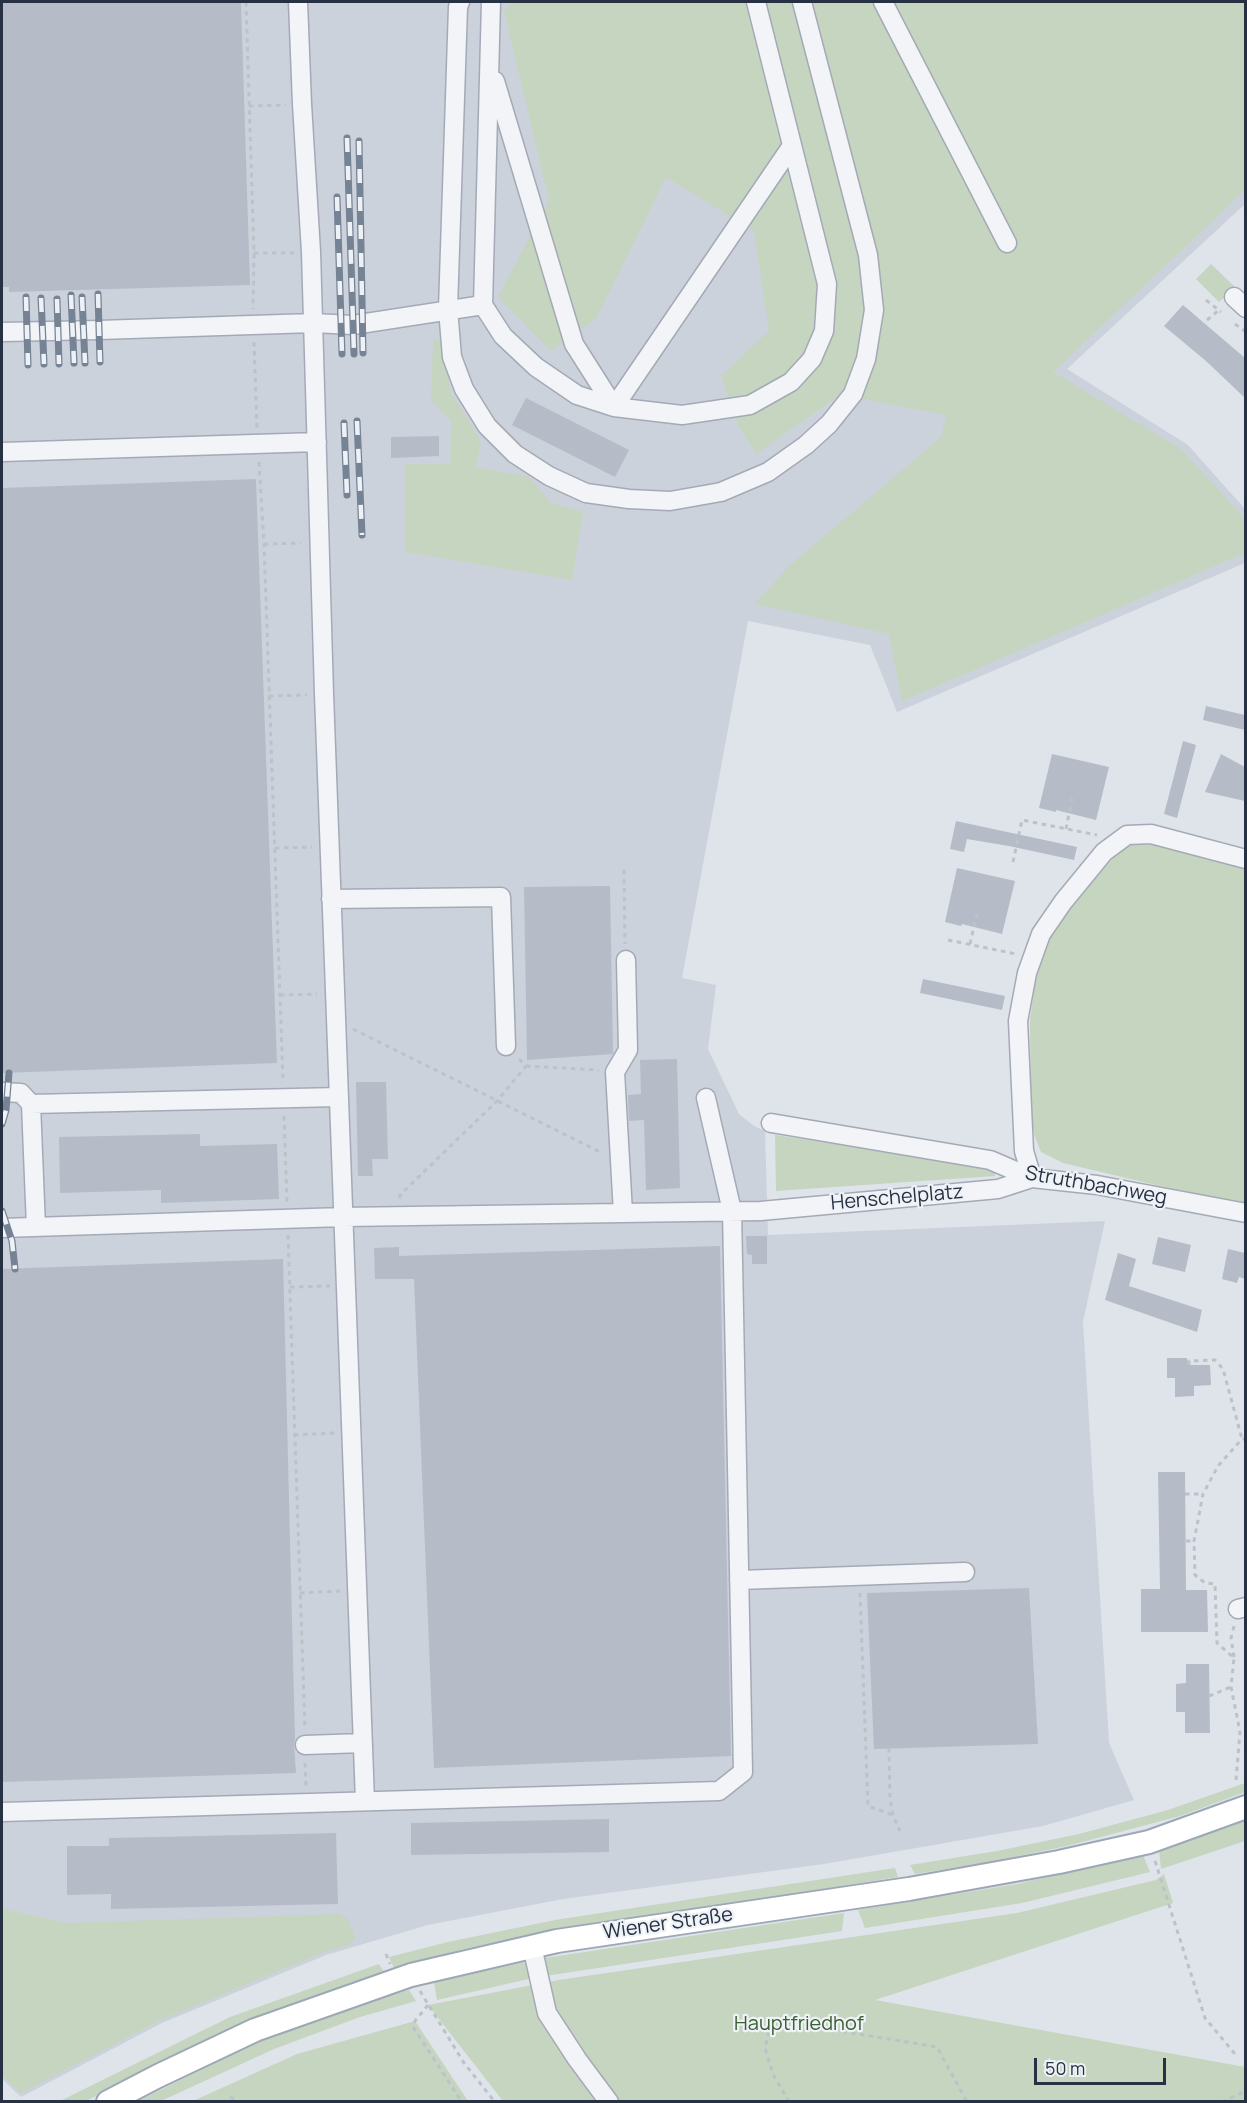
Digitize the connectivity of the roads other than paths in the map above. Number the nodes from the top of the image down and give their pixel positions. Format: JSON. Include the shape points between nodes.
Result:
{"nodes":[{"id":1,"x":298,"y":2,"type":"edge"},
{"id":2,"x":460,"y":2,"type":"edge"},
{"id":3,"x":491,"y":2,"type":"edge"},
{"id":4,"x":756,"y":2,"type":"edge"},
{"id":5,"x":802,"y":2,"type":"edge"},
{"id":6,"x":883,"y":2,"type":"edge"},
{"id":7,"x":491,"y":66,"type":"junction"},
{"id":8,"x":791,"y":147,"type":"junction"},
{"id":9,"x":1007,"y":243,"type":"dead end"},
{"id":10,"x":483,"y":305,"type":"junction"},
{"id":11,"x":448,"y":309,"type":"junction"},
{"id":12,"x":313,"y":323,"type":"junction"},
{"id":13,"x":2,"y":332,"type":"edge"},
{"id":14,"x":614,"y":407,"type":"junction"},
{"id":15,"x":317,"y":442,"type":"junction"},
{"id":16,"x":2,"y":452,"type":"edge"},
{"id":17,"x":1245,"y":859,"type":"edge"},
{"id":18,"x":331,"y":899,"type":"junction"},
{"id":19,"x":626,"y":960,"type":"road end"},
{"id":20,"x":506,"y":1046,"type":"road end"},
{"id":21,"x":2,"y":1092,"type":"edge"},
{"id":22,"x":339,"y":1097,"type":"junction"},
{"id":23,"x":706,"y":1098,"type":"dead end"},
{"id":24,"x":31,"y":1104,"type":"junction"},
{"id":25,"x":771,"y":1123,"type":"dead end"},
{"id":26,"x":1032,"y":1178,"type":"junction"},
{"id":27,"x":732,"y":1211,"type":"junction"},
{"id":28,"x":623,"y":1213,"type":"junction"},
{"id":29,"x":1245,"y":1213,"type":"edge"},
{"id":30,"x":343,"y":1217,"type":"junction"},
{"id":31,"x":36,"y":1227,"type":"junction"},
{"id":32,"x":2,"y":1228,"type":"edge"},
{"id":33,"x":965,"y":1572,"type":"dead end"},
{"id":34,"x":739,"y":1580,"type":"junction"},
{"id":35,"x":363,"y":1743,"type":"junction"},
{"id":36,"x":305,"y":1745,"type":"road end"},
{"id":37,"x":365,"y":1801,"type":"junction"},
{"id":38,"x":1245,"y":1808,"type":"edge"},
{"id":39,"x":2,"y":1812,"type":"edge"},
{"id":40,"x":532,"y":1946,"type":"junction"},
{"id":41,"x":108,"y":2102,"type":"edge"},
{"id":42,"x":609,"y":2102,"type":"edge"}],
"edges":[{"from":1,"to":12,"type":"street"},
{"from":2,"to":11,"type":"street"},
{"from":3,"to":7,"type":"street"},
{"from":4,"to":8,"type":"street"},
{"from":5,"to":11,"type":"street","via":[[868,255],[874,309],[866,359],[853,393],[830,424],[806,446],[768,472],[721,492],[670,501],[586,493],[515,454],[487,426],[464,389],[452,357]]},
{"from":6,"to":9,"type":"street"},
{"from":7,"to":10,"type":"street"},
{"from":7,"to":14,"type":"street","via":[[574,344]]},
{"from":8,"to":14,"type":"street"},
{"from":8,"to":14,"type":"street","via":[[827,284],[824,331],[812,359],[791,382],[750,405],[682,415]]},
{"from":10,"to":11,"type":"street"},
{"from":10,"to":14,"type":"street","via":[[502,336],[536,367],[577,395]]},
{"from":11,"to":12,"type":"street","via":[[363,324]]},
{"from":12,"to":13,"type":"street"},
{"from":12,"to":15,"type":"street"},
{"from":15,"to":16,"type":"street"},
{"from":15,"to":18,"type":"street"},
{"from":17,"to":26,"type":"street","via":[[1151,834],[1127,835],[1104,852],[1041,934],[1027,974],[1018,1021],[1024,1151]]},
{"from":18,"to":20,"type":"street","via":[[501,897]]},
{"from":18,"to":22,"type":"street"},
{"from":19,"to":28,"type":"street","via":[[628,1050],[615,1072]]},
{"from":21,"to":24,"type":"street","via":[[21,1093]]},
{"from":22,"to":24,"type":"street"},
{"from":22,"to":30,"type":"street"},
{"from":23,"to":27,"type":"street"},
{"from":24,"to":31,"type":"street"},
{"from":25,"to":26,"type":"street","name":"Struthbachweg","via":[[990,1160]]},
{"from":26,"to":27,"type":"street","name":"Henschelplatz","via":[[998,1189]]},
{"from":26,"to":29,"type":"street","name":"Struthbachweg","via":[[1097,1185]]},
{"from":27,"to":28,"type":"street","name":"Henschelplatz"},
{"from":27,"to":34,"type":"street"},
{"from":28,"to":30,"type":"street","name":"Henschelplatz"},
{"from":30,"to":31,"type":"street","name":"Henschelplatz"},
{"from":30,"to":35,"type":"street"},
{"from":31,"to":32,"type":"street","name":"Henschelplatz"},
{"from":33,"to":34,"type":"street"},
{"from":34,"to":37,"type":"street","via":[[743,1772],[719,1791]]},
{"from":35,"to":36,"type":"street"},
{"from":35,"to":37,"type":"street"},
{"from":37,"to":39,"type":"street"},
{"from":38,"to":40,"type":"main road","name":"Wiener Straße","via":[[1149,1842],[1059,1862]]},
{"from":40,"to":41,"type":"main road","name":"Wiener Straße","via":[[411,1975],[255,2030]]},
{"from":40,"to":42,"type":"street","via":[[547,2013]]}]}
